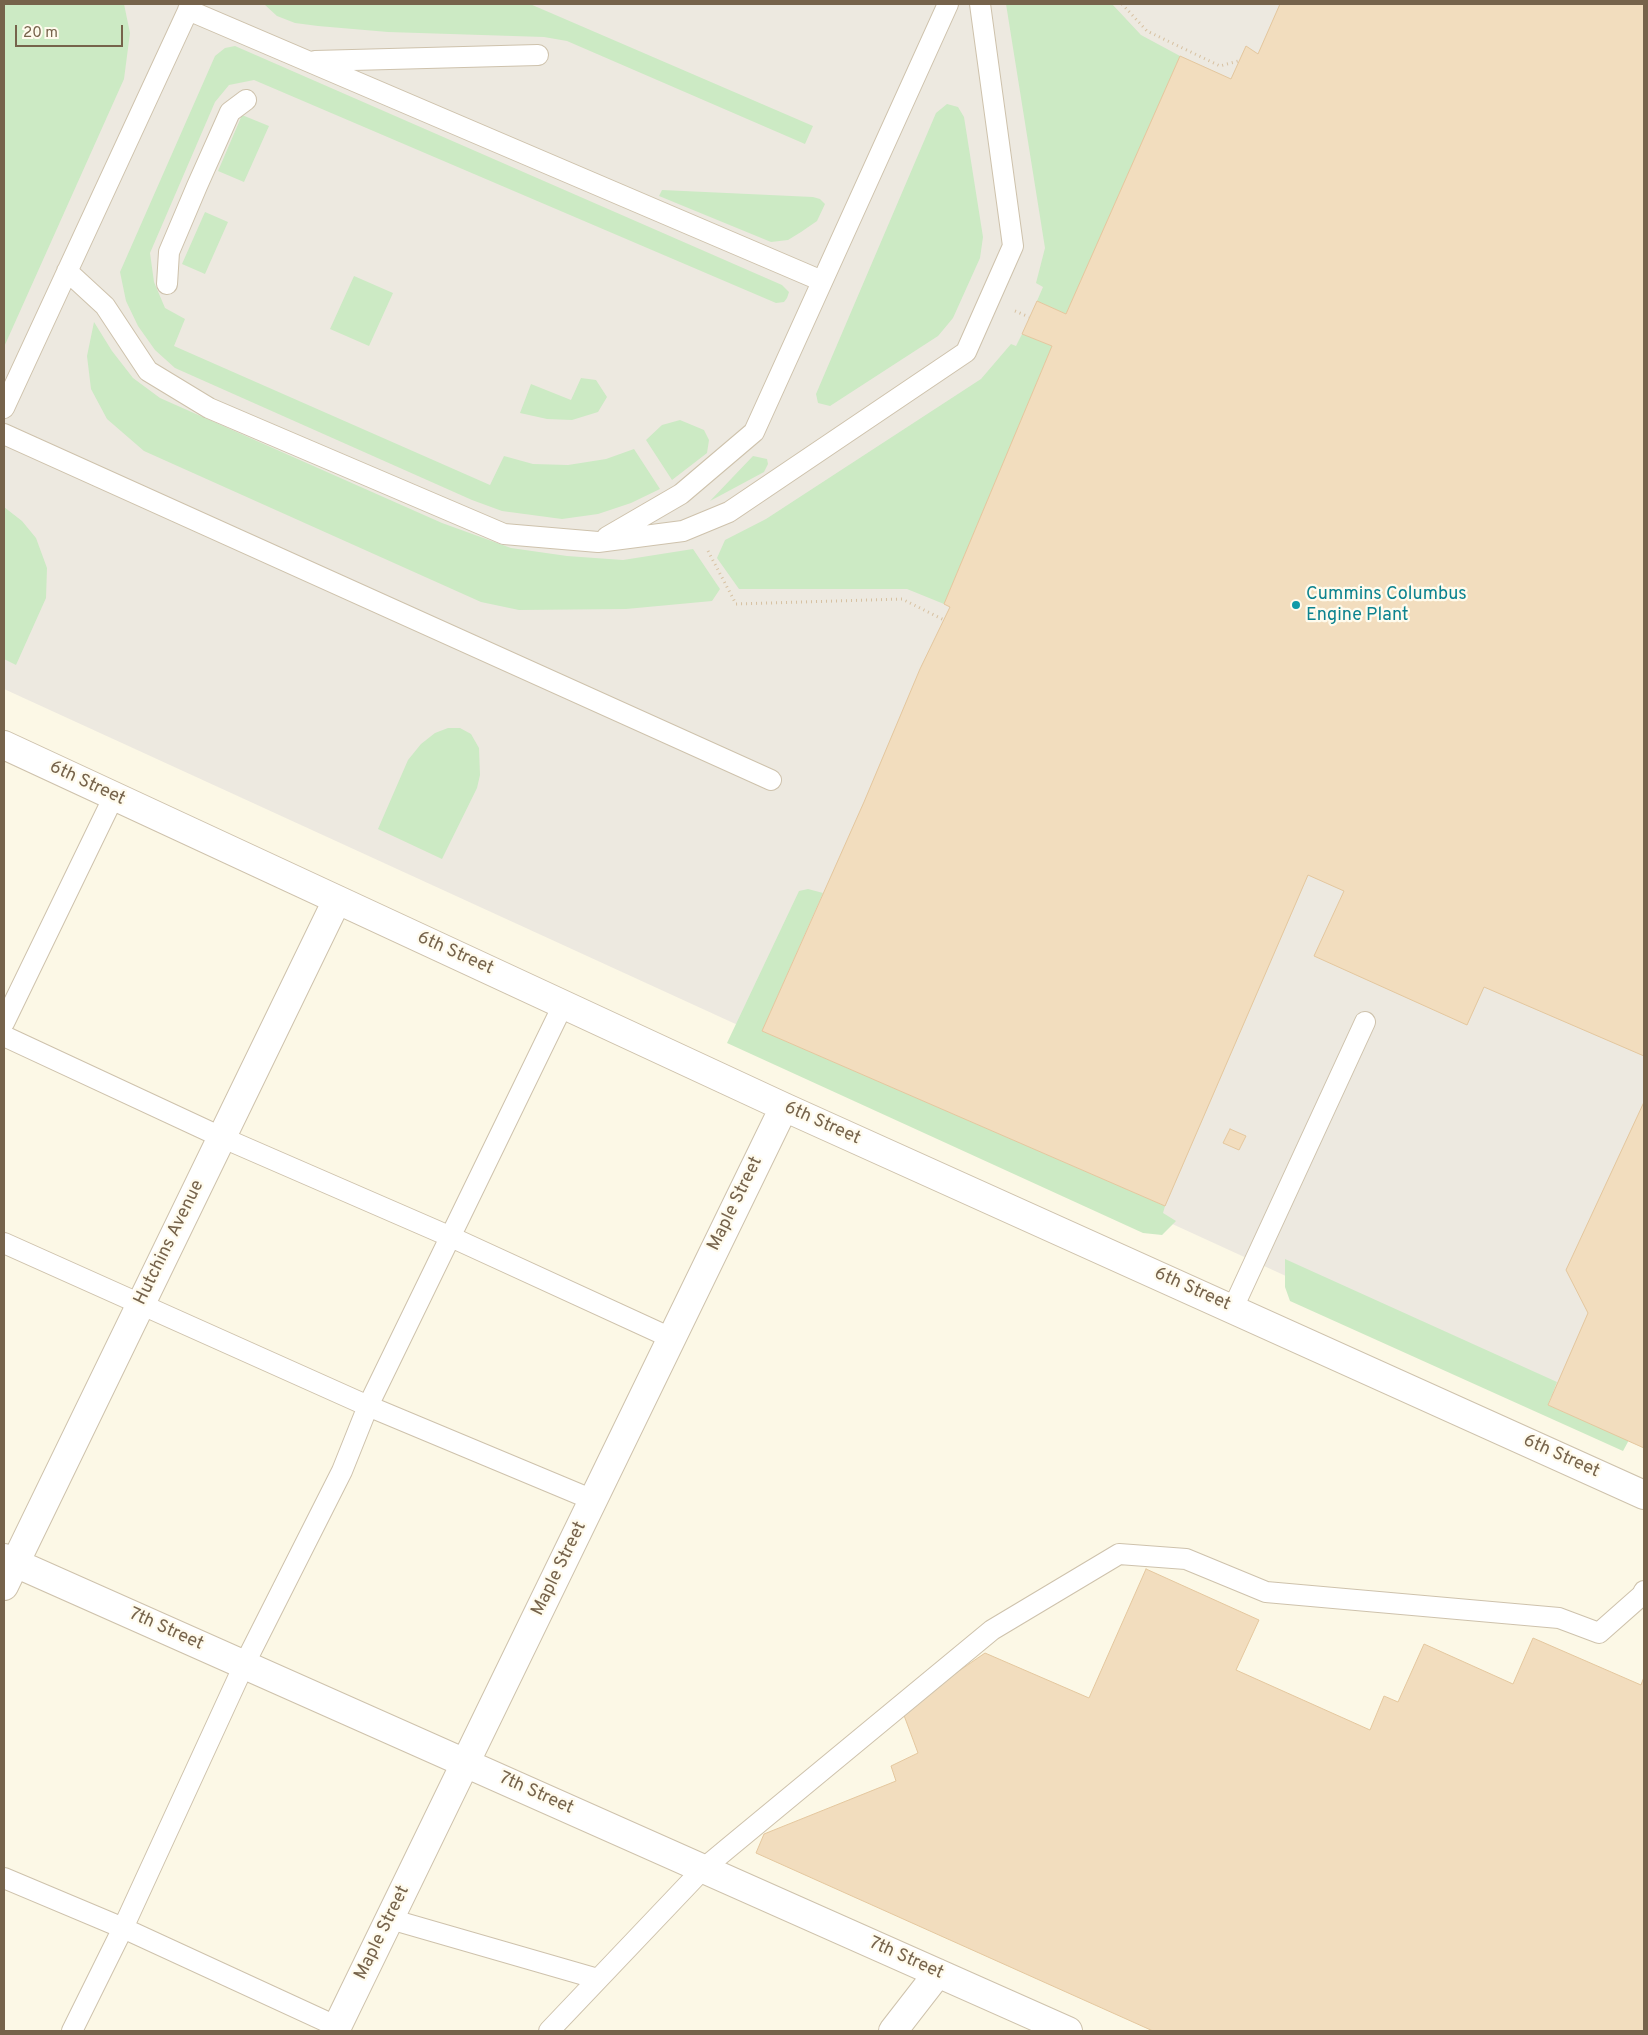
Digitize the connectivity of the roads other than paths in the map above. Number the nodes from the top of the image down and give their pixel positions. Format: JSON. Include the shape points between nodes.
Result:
{"nodes":[{"id":1,"x":948,"y":4,"type":"edge"},
{"id":2,"x":980,"y":4,"type":"edge"},
{"id":3,"x":190,"y":7,"type":"edge"},
{"id":4,"x":538,"y":54,"type":"dead end"},
{"id":5,"x":308,"y":61,"type":"junction"},
{"id":6,"x":246,"y":100,"type":"dead end"},
{"id":7,"x":67,"y":271,"type":"junction"},
{"id":8,"x":822,"y":281,"type":"junction"},
{"id":9,"x":168,"y":284,"type":"dead end"},
{"id":10,"x":4,"y":408,"type":"edge"},
{"id":11,"x":4,"y":434,"type":"edge"},
{"id":12,"x":598,"y":542,"type":"junction"},
{"id":13,"x":4,"y":745,"type":"edge"},
{"id":14,"x":770,"y":780,"type":"dead end"},
{"id":15,"x":114,"y":796,"type":"junction"},
{"id":16,"x":336,"y":900,"type":"junction"},
{"id":17,"x":564,"y":1003,"type":"junction"},
{"id":18,"x":1365,"y":1022,"type":"dead end"},
{"id":19,"x":4,"y":1023,"type":"edge"},
{"id":20,"x":4,"y":1036,"type":"edge"},
{"id":21,"x":784,"y":1106,"type":"junction"},
{"id":22,"x":221,"y":1137,"type":"junction"},
{"id":23,"x":451,"y":1237,"type":"junction"},
{"id":24,"x":4,"y":1243,"type":"edge"},
{"id":25,"x":141,"y":1304,"type":"junction"},
{"id":26,"x":1233,"y":1308,"type":"junction"},
{"id":27,"x":672,"y":1338,"type":"junction"},
{"id":28,"x":368,"y":1406,"type":"junction"},
{"id":29,"x":1644,"y":1495,"type":"edge"},
{"id":30,"x":593,"y":1500,"type":"junction"},
{"id":31,"x":7,"y":1569,"type":"edge"},
{"id":32,"x":1644,"y":1591,"type":"edge"},
{"id":33,"x":244,"y":1664,"type":"junction"},
{"id":34,"x":465,"y":1763,"type":"junction"},
{"id":35,"x":703,"y":1869,"type":"junction"},
{"id":36,"x":4,"y":1878,"type":"edge"},
{"id":37,"x":390,"y":1919,"type":"junction"},
{"id":38,"x":123,"y":1928,"type":"junction"},
{"id":39,"x":938,"y":1973,"type":"junction"},
{"id":40,"x":598,"y":1979,"type":"junction"},
{"id":41,"x":337,"y":2029,"type":"edge"},
{"id":42,"x":72,"y":2031,"type":"edge"},
{"id":43,"x":549,"y":2031,"type":"edge"},
{"id":44,"x":893,"y":2031,"type":"edge"},
{"id":45,"x":1068,"y":2031,"type":"edge"}],
"edges":[{"from":1,"to":8,"type":"lane"},
{"from":2,"to":12,"type":"lane","via":[[1013,246],[966,352],[729,512],[683,531]]},
{"from":3,"to":5,"type":"lane"},
{"from":3,"to":7,"type":"lane"},
{"from":4,"to":5,"type":"lane"},
{"from":5,"to":8,"type":"lane"},
{"from":6,"to":9,"type":"lane","via":[[230,112],[196,186],[169,252]]},
{"from":7,"to":10,"type":"lane"},
{"from":7,"to":12,"type":"lane","via":[[105,306],[148,371],[209,408],[504,534]]},
{"from":8,"to":12,"type":"lane","via":[[754,432],[681,494]]},
{"from":11,"to":14,"type":"lane"},
{"from":13,"to":15,"type":"street","name":"6th Street"},
{"from":15,"to":16,"type":"street","name":"6th Street"},
{"from":15,"to":19,"type":"lane"},
{"from":16,"to":17,"type":"street","name":"6th Street"},
{"from":16,"to":22,"type":"street","name":"Hutchins Avenue"},
{"from":17,"to":21,"type":"street","name":"6th Street"},
{"from":17,"to":23,"type":"lane"},
{"from":18,"to":26,"type":"lane"},
{"from":20,"to":22,"type":"lane"},
{"from":21,"to":26,"type":"street","name":"6th Street"},
{"from":21,"to":27,"type":"street","name":"Maple Street"},
{"from":22,"to":23,"type":"lane"},
{"from":22,"to":25,"type":"street","name":"Hutchins Avenue"},
{"from":23,"to":27,"type":"lane"},
{"from":23,"to":28,"type":"lane"},
{"from":24,"to":25,"type":"lane"},
{"from":25,"to":28,"type":"lane"},
{"from":25,"to":31,"type":"street","name":"Hutchins Avenue"},
{"from":26,"to":29,"type":"street","name":"6th Street"},
{"from":27,"to":30,"type":"street","name":"Maple Street"},
{"from":28,"to":30,"type":"lane"},
{"from":28,"to":33,"type":"lane","via":[[342,1471]]},
{"from":30,"to":34,"type":"street","name":"Maple Street"},
{"from":31,"to":33,"type":"street","name":"7th Street"},
{"from":32,"to":35,"type":"lane","via":[[1599,1633],[1559,1618],[1266,1592],[1186,1559],[1119,1554],[992,1630]]},
{"from":33,"to":34,"type":"street","name":"7th Street"},
{"from":33,"to":38,"type":"lane"},
{"from":34,"to":35,"type":"street","name":"7th Street"},
{"from":34,"to":37,"type":"street","name":"Maple Street"},
{"from":35,"to":39,"type":"street","name":"7th Street"},
{"from":35,"to":40,"type":"lane"},
{"from":36,"to":38,"type":"lane"},
{"from":37,"to":40,"type":"lane"},
{"from":37,"to":41,"type":"street","name":"Maple Street"},
{"from":38,"to":41,"type":"lane"},
{"from":38,"to":42,"type":"lane"},
{"from":39,"to":44,"type":"street"},
{"from":39,"to":45,"type":"street","name":"7th Street"},
{"from":40,"to":43,"type":"lane"}]}
